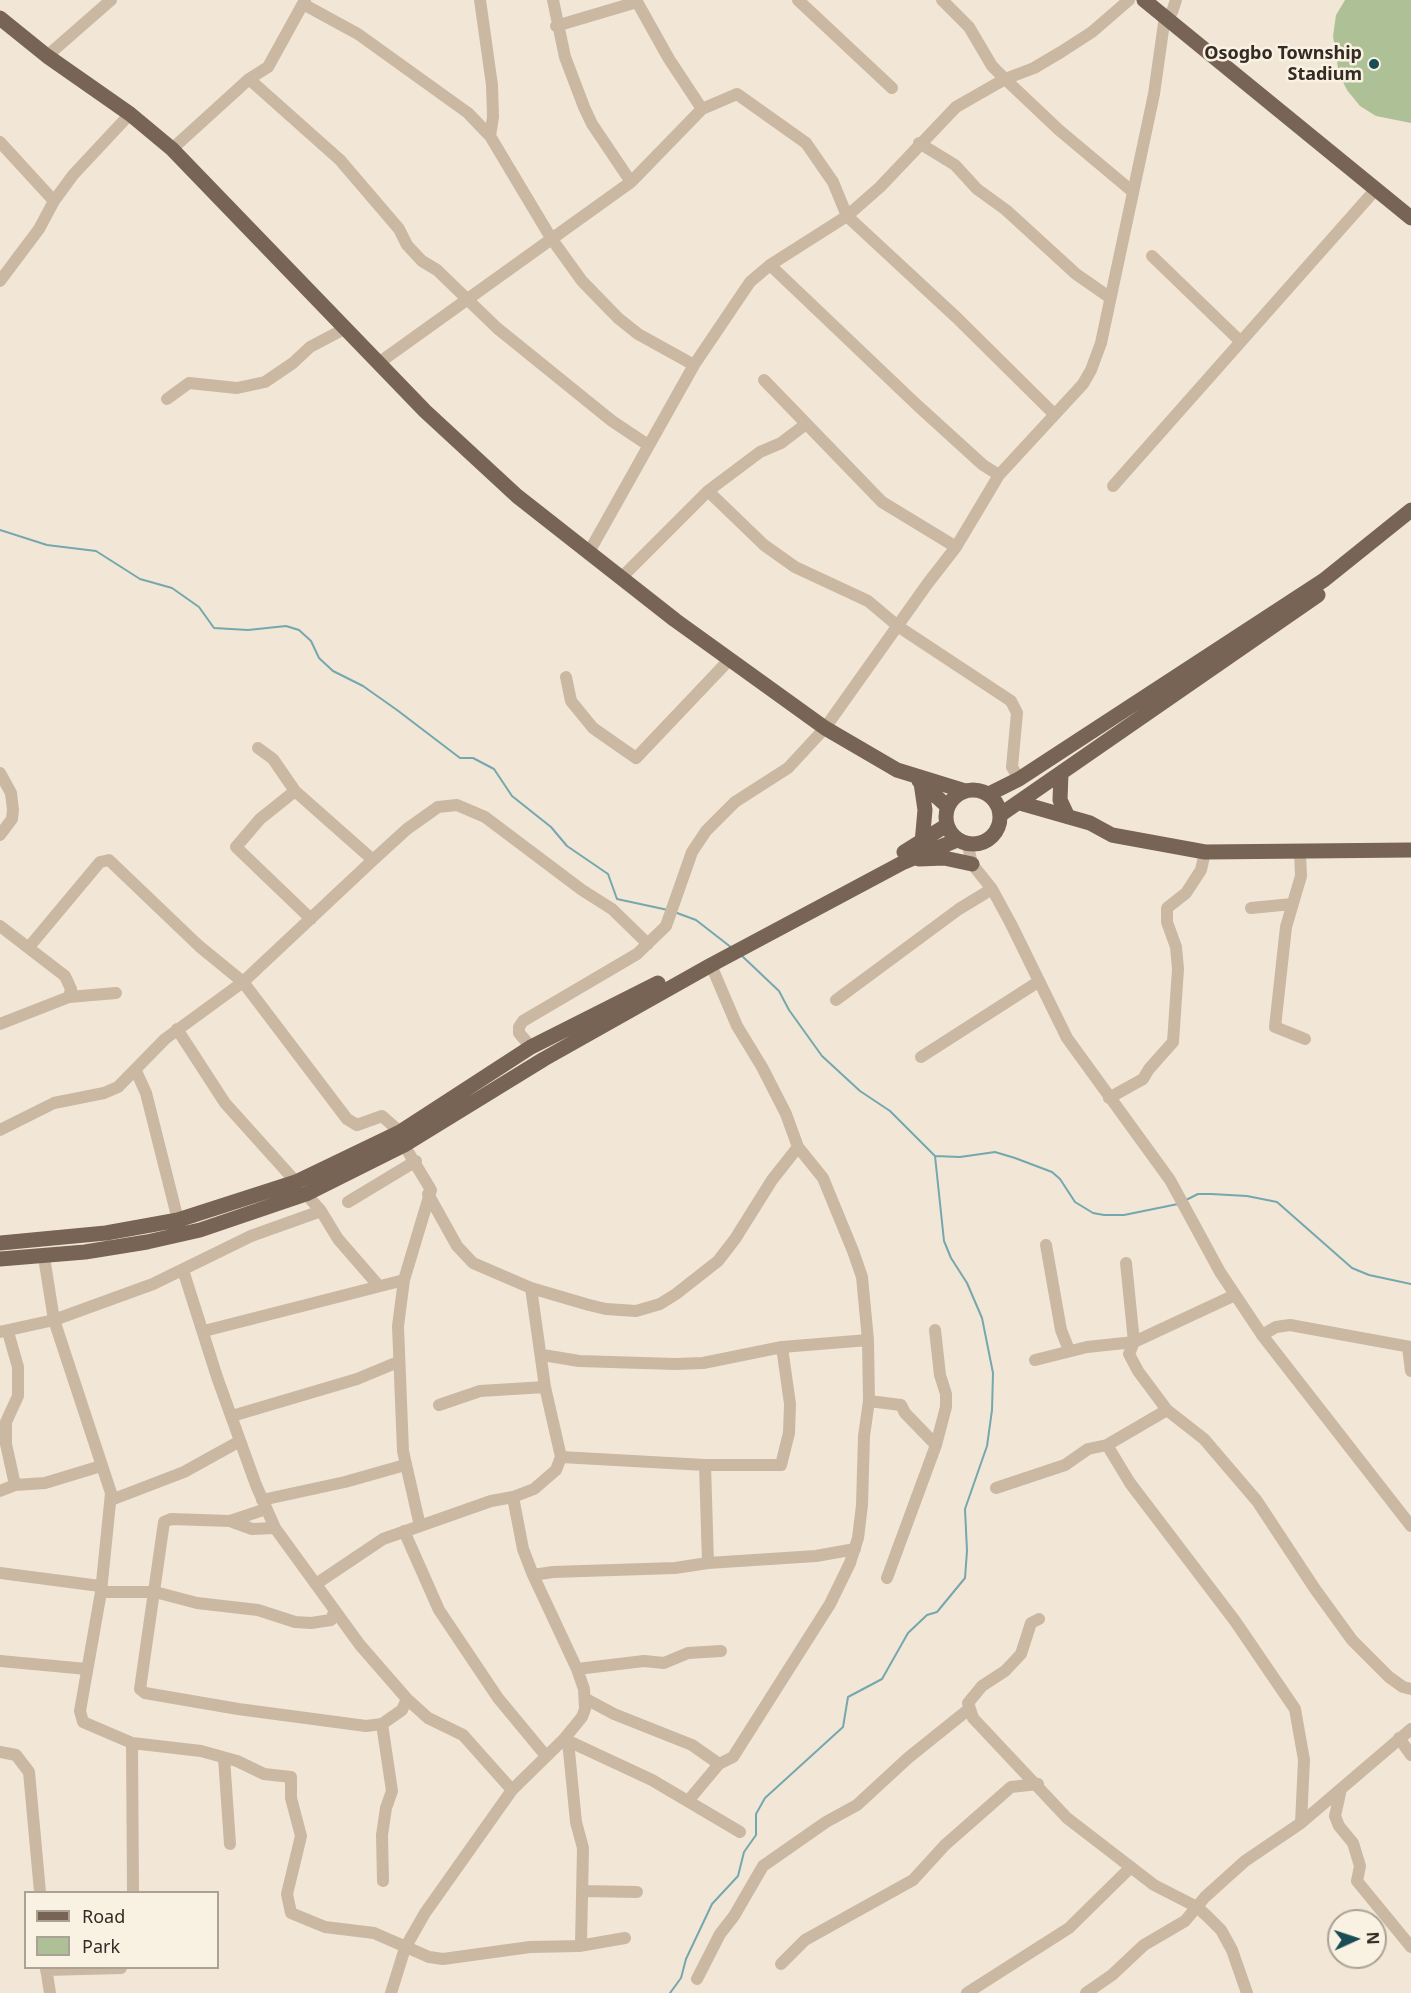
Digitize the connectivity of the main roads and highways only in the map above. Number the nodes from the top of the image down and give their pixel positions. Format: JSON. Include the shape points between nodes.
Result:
{"nodes":[{"id":1,"x":1144,"y":0,"type":"edge"},
{"id":2,"x":1156,"y":0,"type":"edge"},
{"id":3,"x":1171,"y":9,"type":"edge"},
{"id":4,"x":0,"y":18,"type":"edge"},
{"id":5,"x":1411,"y":208,"type":"edge"},
{"id":6,"x":1411,"y":218,"type":"edge"},
{"id":7,"x":1411,"y":510,"type":"edge"},
{"id":8,"x":1411,"y":523,"type":"edge"},
{"id":9,"x":1061,"y":774,"type":"junction"},
{"id":10,"x":921,"y":780,"type":"junction"},
{"id":11,"x":1018,"y":780,"type":"junction"},
{"id":12,"x":965,"y":791,"type":"junction"},
{"id":13,"x":989,"y":794,"type":"junction"},
{"id":14,"x":948,"y":807,"type":"junction"},
{"id":15,"x":1011,"y":809,"type":"junction"},
{"id":16,"x":1068,"y":817,"type":"junction"},
{"id":17,"x":947,"y":825,"type":"junction"},
{"id":18,"x":1098,"y":829,"type":"junction"},
{"id":19,"x":922,"y":843,"type":"junction"},
{"id":20,"x":963,"y":843,"type":"junction"},
{"id":21,"x":1411,"y":849,"type":"edge"},
{"id":22,"x":904,"y":862,"type":"junction"},
{"id":23,"x":972,"y":864,"type":"road end"},
{"id":24,"x":747,"y":943,"type":"junction"},
{"id":25,"x":711,"y":962,"type":"junction"},
{"id":26,"x":402,"y":1138,"type":"junction"},
{"id":27,"x":301,"y":1188,"type":"junction"},
{"id":28,"x":0,"y":1243,"type":"edge"},
{"id":29,"x":0,"y":1259,"type":"edge"}],
"edges":[{"from":1,"to":3,"type":"main road"},
{"from":2,"to":3,"type":"main road"},
{"from":3,"to":5,"type":"main road"},
{"from":3,"to":6,"type":"main road"},
{"from":4,"to":10,"type":"main road","via":[[172,148],[490,474],[621,578],[825,728]]},
{"from":7,"to":11,"type":"main road","via":[[1324,580]]},
{"from":8,"to":9,"type":"main road","via":[[1303,607]]},
{"from":9,"to":15,"type":"main road"},
{"from":9,"to":16,"type":"main road","via":[[1060,800]]},
{"from":10,"to":11,"type":"main road"},
{"from":10,"to":12,"type":"main road"},
{"from":10,"to":14,"type":"main road"},
{"from":10,"to":19,"type":"main road","via":[[925,810]]},
{"from":11,"to":13,"type":"main road"},
{"from":12,"to":13,"type":"main road"},
{"from":12,"to":14,"type":"main road"},
{"from":13,"to":15,"type":"main road","via":[[997,804]]},
{"from":14,"to":17,"type":"main road"},
{"from":15,"to":16,"type":"main road"},
{"from":15,"to":18,"type":"main road","via":[[1084,831]]},
{"from":15,"to":20,"type":"main road","via":[[994,835],[982,843]]},
{"from":16,"to":18,"type":"main road"},
{"from":17,"to":19,"type":"main road"},
{"from":17,"to":20,"type":"main road"},
{"from":18,"to":21,"type":"main road","via":[[1151,844],[1205,852]]},
{"from":19,"to":24,"type":"main road"},
{"from":20,"to":22,"type":"main road"},
{"from":22,"to":23,"type":"main road","via":[[944,858]]},
{"from":22,"to":24,"type":"main road"},
{"from":24,"to":25,"type":"main road"},
{"from":25,"to":26,"type":"main road"},
{"from":25,"to":26,"type":"main road","via":[[531,1047]]},
{"from":26,"to":27,"type":"main road"},
{"from":27,"to":28,"type":"main road","via":[[178,1220],[106,1233]]},
{"from":27,"to":29,"type":"main road","via":[[200,1230],[44,1257]]}]}
